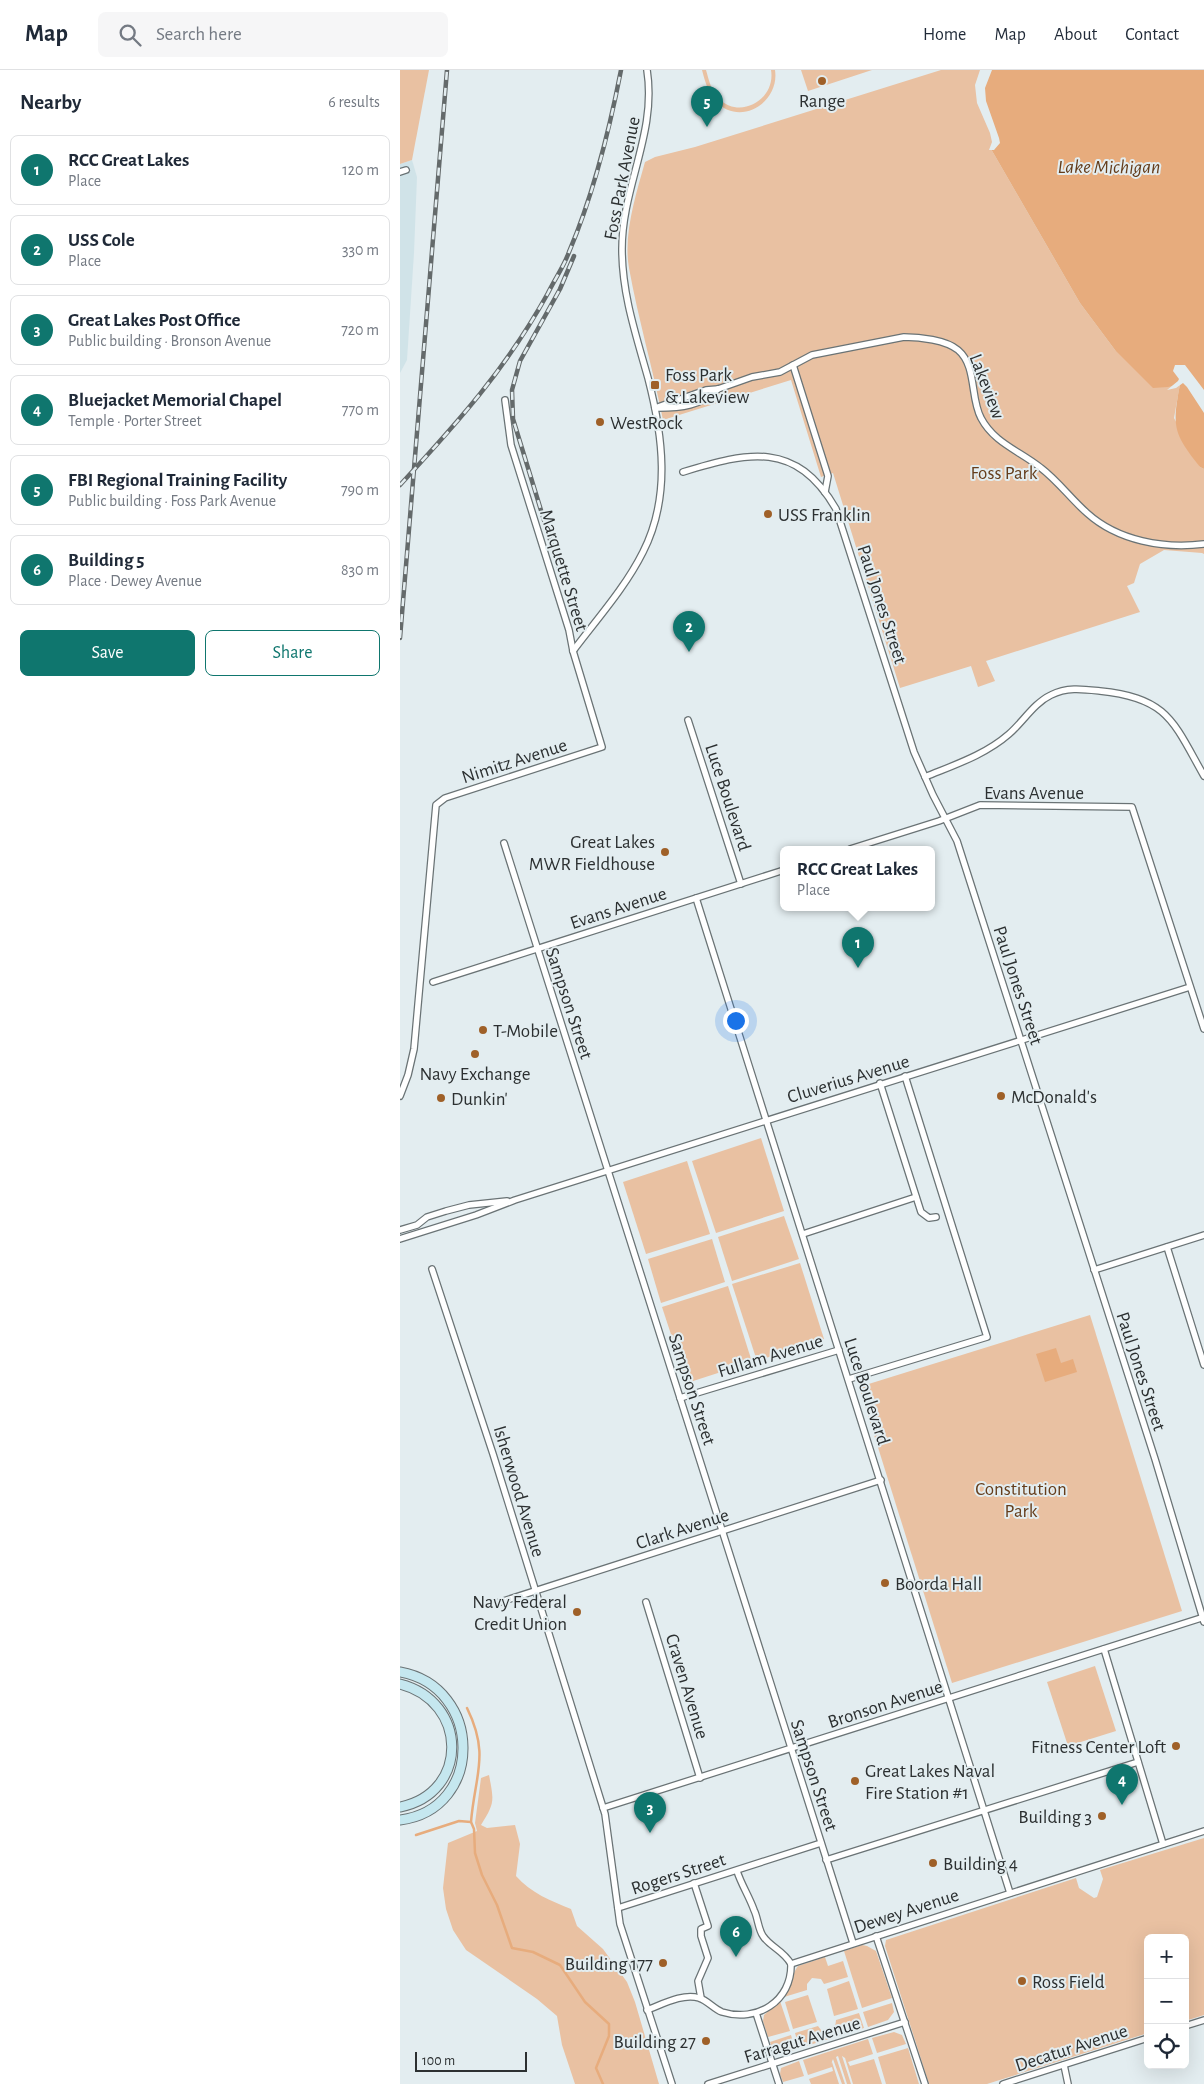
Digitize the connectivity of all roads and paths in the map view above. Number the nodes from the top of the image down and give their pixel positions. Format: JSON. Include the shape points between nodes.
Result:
{"nodes":[{"id":1,"x":646,"y":70,"type":"edge"},
{"id":2,"x":793,"y":365,"type":"junction"},
{"id":3,"x":505,"y":400,"type":"dead end"},
{"id":4,"x":655,"y":408,"type":"junction"},
{"id":5,"x":683,"y":472,"type":"dead end"},
{"id":6,"x":825,"y":492,"type":"junction"},
{"id":7,"x":1204,"y":544,"type":"edge"},
{"id":8,"x":572,"y":651,"type":"junction"},
{"id":9,"x":688,"y":720,"type":"dead end"},
{"id":10,"x":602,"y":747,"type":"joint"},
{"id":11,"x":1204,"y":776,"type":"edge"},
{"id":12,"x":925,"y":777,"type":"junction"},
{"id":13,"x":946,"y":818,"type":"junction"},
{"id":14,"x":504,"y":844,"type":"dead end"},
{"id":15,"x":859,"y":846,"type":"edge"},
{"id":16,"x":780,"y":871,"type":"edge"},
{"id":17,"x":741,"y":884,"type":"junction"},
{"id":18,"x":696,"y":898,"type":"junction"},
{"id":19,"x":537,"y":949,"type":"junction"},
{"id":20,"x":433,"y":982,"type":"dead end"},
{"id":21,"x":1190,"y":987,"type":"junction"},
{"id":22,"x":1204,"y":1029,"type":"edge"},
{"id":23,"x":1021,"y":1040,"type":"junction"},
{"id":24,"x":905,"y":1076,"type":"junction"},
{"id":25,"x":880,"y":1084,"type":"junction"},
{"id":26,"x":400,"y":1096,"type":"edge"},
{"id":27,"x":766,"y":1119,"type":"junction"},
{"id":28,"x":608,"y":1171,"type":"junction"},
{"id":29,"x":916,"y":1197,"type":"junction"},
{"id":30,"x":516,"y":1200,"type":"junction"},
{"id":31,"x":936,"y":1217,"type":"dead end"},
{"id":32,"x":400,"y":1230,"type":"edge"},
{"id":33,"x":803,"y":1234,"type":"junction"},
{"id":34,"x":1204,"y":1235,"type":"edge"},
{"id":35,"x":400,"y":1240,"type":"edge"},
{"id":36,"x":1167,"y":1247,"type":"junction"},
{"id":37,"x":432,"y":1269,"type":"dead end"},
{"id":38,"x":1094,"y":1270,"type":"junction"},
{"id":39,"x":840,"y":1350,"type":"junction"},
{"id":40,"x":1204,"y":1365,"type":"edge"},
{"id":41,"x":849,"y":1379,"type":"junction"},
{"id":42,"x":680,"y":1398,"type":"junction"},
{"id":43,"x":881,"y":1480,"type":"junction"},
{"id":44,"x":722,"y":1531,"type":"junction"},
{"id":45,"x":535,"y":1591,"type":"junction"},
{"id":46,"x":646,"y":1602,"type":"dead end"},
{"id":47,"x":491,"y":1605,"type":"dead end"},
{"id":48,"x":1204,"y":1619,"type":"edge"},
{"id":49,"x":1104,"y":1649,"type":"junction"},
{"id":50,"x":400,"y":1672,"type":"edge"},
{"id":51,"x":400,"y":1684,"type":"edge"},
{"id":52,"x":948,"y":1698,"type":"junction"},
{"id":53,"x":791,"y":1748,"type":"junction"},
{"id":54,"x":1138,"y":1762,"type":"junction"},
{"id":55,"x":700,"y":1778,"type":"junction"},
{"id":56,"x":400,"y":1807,"type":"edge"},
{"id":57,"x":603,"y":1808,"type":"junction"},
{"id":58,"x":984,"y":1811,"type":"junction"},
{"id":59,"x":400,"y":1820,"type":"edge"},
{"id":60,"x":1204,"y":1831,"type":"edge"},
{"id":61,"x":821,"y":1843,"type":"junction"},
{"id":62,"x":1163,"y":1844,"type":"junction"},
{"id":63,"x":826,"y":1860,"type":"junction"},
{"id":64,"x":736,"y":1870,"type":"junction"},
{"id":65,"x":694,"y":1883,"type":"junction"},
{"id":66,"x":1010,"y":1893,"type":"junction"},
{"id":67,"x":618,"y":1908,"type":"junction"},
{"id":68,"x":876,"y":1936,"type":"junction"},
{"id":69,"x":853,"y":1943,"type":"junction"},
{"id":70,"x":791,"y":1964,"type":"junction"},
{"id":71,"x":701,"y":1998,"type":"junction"},
{"id":72,"x":648,"y":2010,"type":"junction"},
{"id":73,"x":756,"y":2013,"type":"junction"},
{"id":74,"x":1204,"y":2020,"type":"edge"},
{"id":75,"x":905,"y":2022,"type":"junction"},
{"id":76,"x":1189,"y":2025,"type":"edge"},
{"id":77,"x":1144,"y":2039,"type":"edge"},
{"id":78,"x":772,"y":2064,"type":"junction"},
{"id":79,"x":1064,"y":2065,"type":"junction"},
{"id":80,"x":672,"y":2084,"type":"edge"},
{"id":81,"x":708,"y":2084,"type":"edge"},
{"id":82,"x":779,"y":2084,"type":"edge"},
{"id":83,"x":925,"y":2084,"type":"edge"},
{"id":84,"x":1003,"y":2084,"type":"edge"},
{"id":85,"x":1068,"y":2084,"type":"edge"}],
"edges":[{"from":1,"to":4,"type":"street","name":"Foss Park Avenue","via":[[648,114],[623,226],[623,266],[628,311]]},
{"from":2,"to":4,"type":"street","name":"Lakeview","via":[[780,372],[706,390]]},
{"from":2,"to":6,"type":"street","via":[[828,474]]},
{"from":2,"to":7,"type":"street","name":"Lakeview","via":[[812,355],[904,338],[948,344],[958,350],[966,361],[975,403],[988,430],[1049,474],[1088,514],[1139,541],[1187,546]]},
{"from":3,"to":8,"type":"street","name":"Marquette Street","via":[[511,445],[570,630]]},
{"from":4,"to":8,"type":"street","name":"Foss Park Avenue","via":[[662,487],[654,525],[629,576]]},
{"from":5,"to":6,"type":"street","name":"Paul Jones Street","via":[[737,457],[763,456],[801,470]]},
{"from":6,"to":12,"type":"street","name":"Paul Jones Street","via":[[839,516],[914,752]]},
{"from":8,"to":10,"type":"street","name":"Marquette Street"},
{"from":9,"to":17,"type":"street","name":"Luce Boulevard"},
{"from":10,"to":26,"type":"street","name":"Nimitz Avenue","via":[[446,798],[436,805],[414,1049]]},
{"from":11,"to":12,"type":"street","via":[[1177,727],[1152,703],[1132,695],[1077,688],[1046,698],[1009,734],[977,756]]},
{"from":12,"to":13,"type":"street","name":"Paul Jones Street"},
{"from":13,"to":15,"type":"street","name":"Evans Avenue"},
{"from":13,"to":21,"type":"street","name":"Evans Avenue","via":[[980,804],[1132,807]]},
{"from":13,"to":23,"type":"street","name":"Paul Jones Street","via":[[957,841]]},
{"from":14,"to":19,"type":"street","name":"Sampson Street"},
{"from":16,"to":17,"type":"street","name":"Evans Avenue"},
{"from":17,"to":18,"type":"street","name":"Evans Avenue"},
{"from":18,"to":19,"type":"street","name":"Evans Avenue"},
{"from":18,"to":27,"type":"street","name":"Luce Boulevard"},
{"from":19,"to":20,"type":"street","name":"Evans Avenue"},
{"from":19,"to":28,"type":"street","name":"Sampson Street"},
{"from":21,"to":22,"type":"street"},
{"from":21,"to":23,"type":"street","name":"Cluverius Avenue"},
{"from":23,"to":24,"type":"street","name":"Cluverius Avenue"},
{"from":23,"to":38,"type":"street","name":"Paul Jones Street"},
{"from":24,"to":25,"type":"street","name":"Cluverius Avenue"},
{"from":24,"to":41,"type":"street","via":[[987,1338]]},
{"from":25,"to":27,"type":"street","name":"Cluverius Avenue"},
{"from":25,"to":29,"type":"street"},
{"from":27,"to":28,"type":"street","name":"Cluverius Avenue"},
{"from":27,"to":33,"type":"street","name":"Luce Boulevard"},
{"from":28,"to":30,"type":"street","name":"Cluverius Avenue"},
{"from":28,"to":42,"type":"street","name":"Sampson Street"},
{"from":29,"to":31,"type":"street","via":[[923,1215]]},
{"from":29,"to":33,"type":"street"},
{"from":30,"to":32,"type":"street","name":"Cluverius Avenue","via":[[468,1205],[427,1217],[417,1225]]},
{"from":30,"to":35,"type":"street","name":"Cluverius Avenue"},
{"from":33,"to":39,"type":"street","name":"Luce Boulevard"},
{"from":34,"to":36,"type":"street"},
{"from":36,"to":38,"type":"street"},
{"from":36,"to":40,"type":"street"},
{"from":37,"to":45,"type":"street","name":"Isherwood Avenue"},
{"from":38,"to":48,"type":"street","name":"Paul Jones Street"},
{"from":39,"to":41,"type":"street","name":"Luce Boulevard"},
{"from":39,"to":42,"type":"street","name":"Fullam Avenue"},
{"from":41,"to":43,"type":"street","name":"Luce Boulevard"},
{"from":42,"to":44,"type":"street","name":"Sampson Street"},
{"from":43,"to":44,"type":"street","name":"Clark Avenue"},
{"from":43,"to":52,"type":"street","name":"Luce Boulevard"},
{"from":44,"to":45,"type":"street","name":"Clark Avenue"},
{"from":44,"to":53,"type":"street","name":"Sampson Street"},
{"from":45,"to":47,"type":"street","name":"Clark Avenue"},
{"from":45,"to":57,"type":"street","name":"Isherwood Avenue"},
{"from":46,"to":55,"type":"street","name":"Craven Avenue"},
{"from":48,"to":49,"type":"street","name":"Bronson Avenue"},
{"from":49,"to":52,"type":"street","name":"Bronson Avenue"},
{"from":49,"to":54,"type":"street"},
{"from":50,"to":59,"type":"street","via":[[420,1678],[446,1698],[456,1713],[464,1748],[462,1766],[445,1798],[416,1817]]},
{"from":51,"to":56,"type":"street","via":[[426,1695],[437,1706],[449,1725],[452,1750],[447,1771],[432,1793],[416,1803]]},
{"from":52,"to":53,"type":"street","name":"Bronson Avenue"},
{"from":52,"to":58,"type":"street","name":"Luce Boulevard"},
{"from":53,"to":55,"type":"street","name":"Bronson Avenue"},
{"from":53,"to":61,"type":"street","name":"Sampson Street"},
{"from":54,"to":58,"type":"street"},
{"from":54,"to":62,"type":"street"},
{"from":55,"to":57,"type":"street","name":"Bronson Avenue"},
{"from":57,"to":67,"type":"street"},
{"from":58,"to":63,"type":"street"},
{"from":58,"to":66,"type":"street","name":"Luce Boulevard"},
{"from":60,"to":62,"type":"street","name":"Dewey Avenue"},
{"from":61,"to":63,"type":"street","name":"Sampson Street"},
{"from":61,"to":64,"type":"street","name":"Rogers Street"},
{"from":62,"to":66,"type":"street","name":"Dewey Avenue"},
{"from":63,"to":69,"type":"street","name":"Sampson Street"},
{"from":64,"to":65,"type":"street","name":"Rogers Street"},
{"from":64,"to":70,"type":"street","via":[[762,1934],[767,1942],[781,1950]]},
{"from":65,"to":67,"type":"street","name":"Rogers Street"},
{"from":65,"to":71,"type":"street","via":[[708,1926],[702,1929],[701,1936],[708,1958],[698,1981]]},
{"from":66,"to":68,"type":"street","name":"Dewey Avenue"},
{"from":67,"to":72,"type":"street","name":"Rogers Street","via":[[620,1924]]},
{"from":68,"to":69,"type":"street","name":"Dewey Avenue"},
{"from":68,"to":75,"type":"street"},
{"from":69,"to":70,"type":"street","name":"Dewey Avenue"},
{"from":70,"to":73,"type":"street","via":[[790,1982],[782,1996]]},
{"from":71,"to":72,"type":"street","via":[[682,1998]]},
{"from":71,"to":73,"type":"street","via":[[730,2014]]},
{"from":72,"to":80,"type":"street","name":"Rogers Street"},
{"from":73,"to":78,"type":"street"},
{"from":74,"to":76,"type":"street"},
{"from":75,"to":78,"type":"street","name":"Farragut Avenue"},
{"from":75,"to":83,"type":"street"},
{"from":77,"to":79,"type":"street","name":"Decatur Avenue"},
{"from":78,"to":81,"type":"street","name":"Farragut Avenue"},
{"from":78,"to":82,"type":"street"},
{"from":79,"to":84,"type":"street","name":"Decatur Avenue"},
{"from":79,"to":85,"type":"street"}]}
